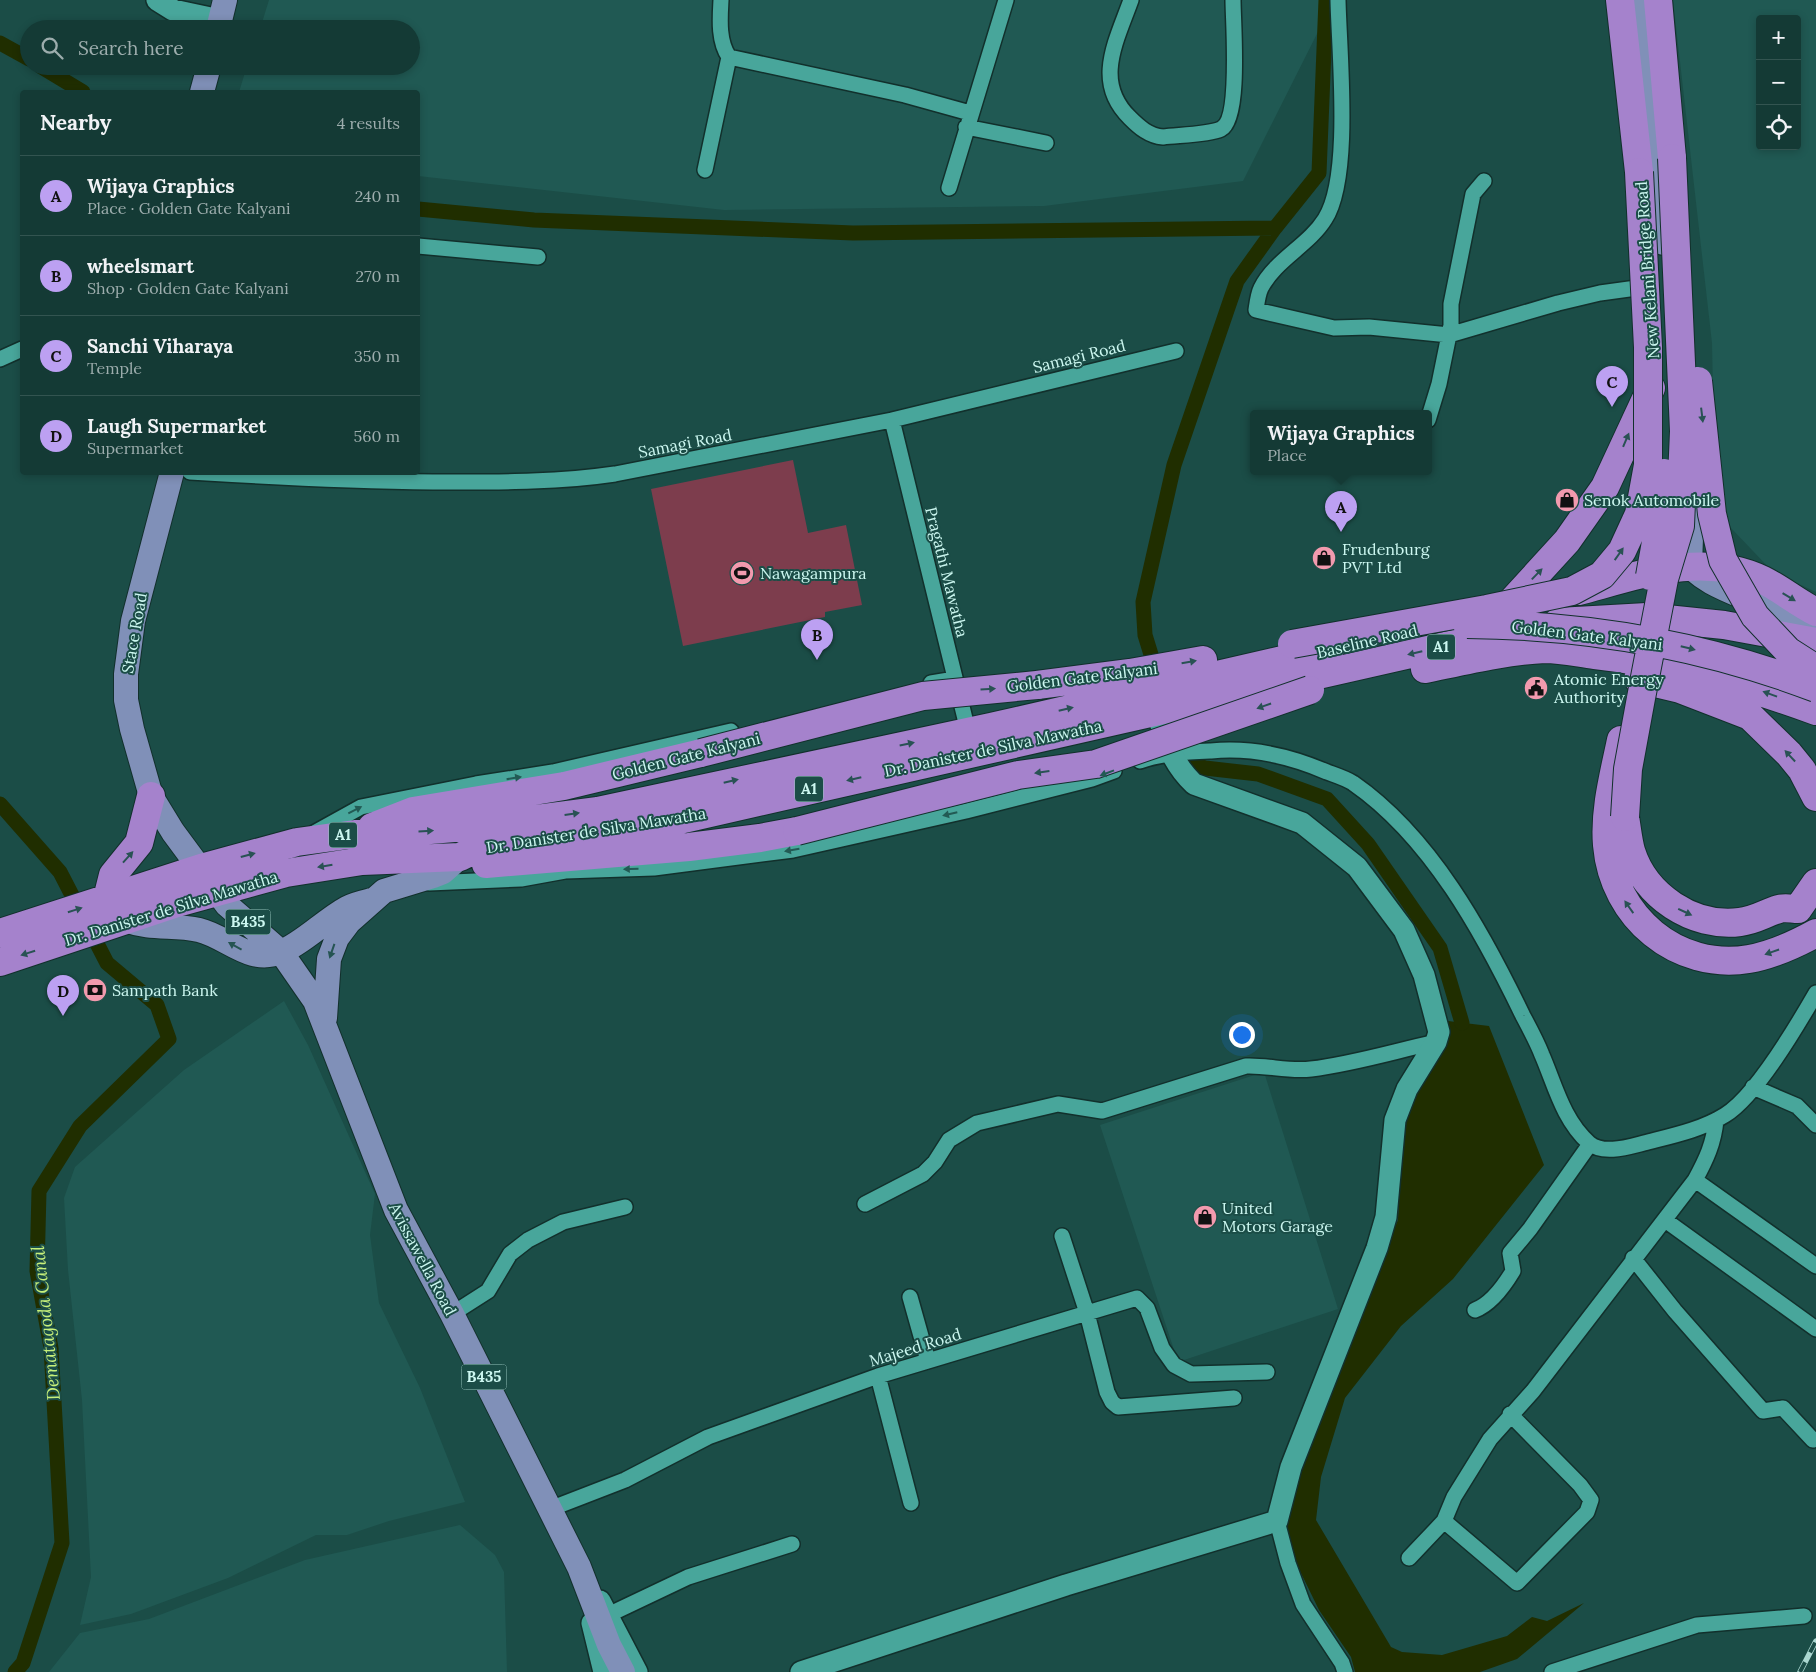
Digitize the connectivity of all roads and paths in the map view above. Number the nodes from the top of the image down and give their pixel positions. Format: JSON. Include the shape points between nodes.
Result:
{"nodes":[{"id":1,"x":157,"y":0,"type":"edge"},
{"id":2,"x":722,"y":0,"type":"edge"},
{"id":3,"x":1006,"y":0,"type":"edge"},
{"id":4,"x":1131,"y":0,"type":"edge"},
{"id":5,"x":1233,"y":0,"type":"edge"},
{"id":6,"x":1338,"y":0,"type":"edge"},
{"id":7,"x":1620,"y":0,"type":"edge"},
{"id":8,"x":1624,"y":0,"type":"edge"},
{"id":9,"x":1644,"y":0,"type":"edge"},
{"id":10,"x":1658,"y":0,"type":"edge"},
{"id":11,"x":221,"y":16,"type":"edge"},
{"id":12,"x":729,"y":57,"type":"junction"},
{"id":13,"x":206,"y":75,"type":"edge"},
{"id":14,"x":202,"y":90,"type":"edge"},
{"id":15,"x":968,"y":120,"type":"junction"},
{"id":16,"x":1046,"y":143,"type":"dead end"},
{"id":17,"x":1672,"y":158,"type":"junction"},
{"id":18,"x":705,"y":170,"type":"dead end"},
{"id":19,"x":1639,"y":172,"type":"junction"},
{"id":20,"x":1484,"y":181,"type":"dead end"},
{"id":21,"x":949,"y":188,"type":"dead end"},
{"id":22,"x":420,"y":246,"type":"edge"},
{"id":23,"x":538,"y":258,"type":"dead end"},
{"id":24,"x":1651,"y":286,"type":"junction"},
{"id":25,"x":1449,"y":335,"type":"junction"},
{"id":26,"x":20,"y":350,"type":"edge"},
{"id":27,"x":1176,"y":351,"type":"dead end"},
{"id":28,"x":0,"y":360,"type":"edge"},
{"id":29,"x":1653,"y":386,"type":"junction"},
{"id":30,"x":1431,"y":410,"type":"edge"},
{"id":31,"x":892,"y":420,"type":"junction"},
{"id":32,"x":171,"y":475,"type":"edge"},
{"id":33,"x":244,"y":475,"type":"edge"},
{"id":34,"x":1682,"y":478,"type":"junction"},
{"id":35,"x":1690,"y":566,"type":"junction"},
{"id":36,"x":1764,"y":580,"type":"junction"},
{"id":37,"x":1504,"y":610,"type":"junction"},
{"id":38,"x":1816,"y":612,"type":"edge"},
{"id":39,"x":1617,"y":617,"type":"junction"},
{"id":40,"x":1816,"y":635,"type":"edge"},
{"id":41,"x":1816,"y":642,"type":"edge"},
{"id":42,"x":1292,"y":644,"type":"junction"},
{"id":43,"x":1502,"y":654,"type":"junction"},
{"id":44,"x":1816,"y":669,"type":"edge"},
{"id":45,"x":955,"y":679,"type":"junction"},
{"id":46,"x":1816,"y":688,"type":"edge"},
{"id":47,"x":1194,"y":691,"type":"junction"},
{"id":48,"x":1158,"y":711,"type":"junction"},
{"id":49,"x":1816,"y":711,"type":"edge"},
{"id":50,"x":968,"y":731,"type":"junction"},
{"id":51,"x":1174,"y":754,"type":"junction"},
{"id":52,"x":151,"y":796,"type":"junction"},
{"id":53,"x":1816,"y":797,"type":"edge"},
{"id":54,"x":354,"y":834,"type":"junction"},
{"id":55,"x":298,"y":842,"type":"junction"},
{"id":56,"x":460,"y":857,"type":"junction"},
{"id":57,"x":201,"y":868,"type":"junction"},
{"id":58,"x":1816,"y":883,"type":"edge"},
{"id":59,"x":402,"y":885,"type":"junction"},
{"id":60,"x":216,"y":892,"type":"junction"},
{"id":61,"x":372,"y":900,"type":"junction"},
{"id":62,"x":111,"y":912,"type":"junction"},
{"id":63,"x":2,"y":930,"type":"edge"},
{"id":64,"x":53,"y":931,"type":"junction"},
{"id":65,"x":1816,"y":933,"type":"edge"},
{"id":66,"x":281,"y":952,"type":"junction"},
{"id":67,"x":0,"y":962,"type":"edge"},
{"id":68,"x":1816,"y":993,"type":"edge"},
{"id":69,"x":325,"y":1025,"type":"junction"},
{"id":70,"x":1436,"y":1042,"type":"junction"},
{"id":71,"x":1753,"y":1087,"type":"junction"},
{"id":72,"x":1716,"y":1120,"type":"junction"},
{"id":73,"x":1816,"y":1125,"type":"edge"},
{"id":74,"x":1590,"y":1144,"type":"junction"},
{"id":75,"x":1695,"y":1180,"type":"junction"},
{"id":76,"x":865,"y":1204,"type":"dead end"},
{"id":77,"x":624,"y":1207,"type":"dead end"},
{"id":78,"x":1665,"y":1220,"type":"junction"},
{"id":79,"x":1062,"y":1236,"type":"dead end"},
{"id":80,"x":1633,"y":1258,"type":"junction"},
{"id":81,"x":1816,"y":1266,"type":"edge"},
{"id":82,"x":910,"y":1297,"type":"dead end"},
{"id":83,"x":1475,"y":1310,"type":"dead end"},
{"id":84,"x":452,"y":1314,"type":"junction"},
{"id":85,"x":1086,"y":1314,"type":"junction"},
{"id":86,"x":1816,"y":1329,"type":"edge"},
{"id":87,"x":928,"y":1361,"type":"junction"},
{"id":88,"x":1266,"y":1372,"type":"dead end"},
{"id":89,"x":878,"y":1376,"type":"junction"},
{"id":90,"x":1234,"y":1398,"type":"dead end"},
{"id":91,"x":1510,"y":1414,"type":"junction"},
{"id":92,"x":1813,"y":1440,"type":"dead end"},
{"id":93,"x":911,"y":1503,"type":"dead end"},
{"id":94,"x":550,"y":1509,"type":"junction"},
{"id":95,"x":1277,"y":1521,"type":"junction"},
{"id":96,"x":1444,"y":1521,"type":"junction"},
{"id":97,"x":792,"y":1544,"type":"dead end"},
{"id":98,"x":1409,"y":1558,"type":"dead end"},
{"id":99,"x":579,"y":1567,"type":"junction"},
{"id":100,"x":608,"y":1615,"type":"junction"},
{"id":101,"x":1804,"y":1616,"type":"dead end"},
{"id":102,"x":609,"y":1645,"type":"junction"},
{"id":103,"x":1558,"y":1671,"type":"edge"},
{"id":104,"x":604,"y":1672,"type":"edge"},
{"id":105,"x":616,"y":1672,"type":"edge"},
{"id":106,"x":623,"y":1672,"type":"edge"},
{"id":107,"x":637,"y":1672,"type":"edge"},
{"id":108,"x":801,"y":1672,"type":"edge"},
{"id":109,"x":1345,"y":1672,"type":"edge"}],
"edges":[{"from":1,"to":11,"type":"street","via":[[173,10]]},
{"from":2,"to":12,"type":"street","via":[[723,44]]},
{"from":3,"to":15,"type":"street"},
{"from":4,"to":5,"type":"street","via":[[1109,71],[1112,93],[1121,110],[1154,136],[1220,129],[1228,120],[1234,73]]},
{"from":6,"to":25,"type":"street","via":[[1342,125],[1334,199],[1326,218],[1313,234],[1260,289],[1256,310],[1334,328],[1369,327]]},
{"from":7,"to":19,"type":"highway"},
{"from":8,"to":24,"type":"main road","name":"New Kelani Bridge Road"},
{"from":9,"to":34,"type":"main road","name":"New Kelani Bridge Road"},
{"from":10,"to":17,"type":"highway"},
{"from":12,"to":15,"type":"street","via":[[905,96]]},
{"from":12,"to":18,"type":"street"},
{"from":13,"to":14,"type":"main road"},
{"from":15,"to":16,"type":"street"},
{"from":15,"to":21,"type":"street"},
{"from":17,"to":44,"type":"highway","one_way":true,"bridge":true,"via":[[1712,514],[1724,560],[1755,616],[1788,651]]},
{"from":17,"to":58,"type":"highway","one_way":true,"bridge":true,"via":[[1684,431],[1680,526],[1664,579],[1628,769],[1625,796],[1627,833],[1637,864],[1654,890],[1678,909],[1703,919],[1741,922],[1764,917],[1780,908],[1798,909]]},
{"from":42,"to":19,"type":"highway","one_way":true,"bridge":true,"via":[[1572,591],[1602,575],[1622,551],[1639,514],[1648,465],[1648,347]]},
{"from":65,"to":19,"type":"highway","one_way":true,"bridge":true,"via":[[1750,959],[1719,960],[1688,954],[1661,942],[1637,919],[1621,895],[1610,864],[1606,829],[1609,802],[1663,491],[1659,348]]},
{"from":20,"to":25,"type":"street","via":[[1473,194],[1451,304]]},
{"from":22,"to":23,"type":"street"},
{"from":24,"to":25,"type":"street","via":[[1558,303]]},
{"from":24,"to":29,"type":"main road","name":"New Kelani Bridge Road","via":[[1655,346]]},
{"from":25,"to":30,"type":"street"},
{"from":26,"to":28,"type":"street"},
{"from":27,"to":31,"type":"street","name":"Samagi Road"},
{"from":29,"to":35,"type":"main road","name":"New Kelani Bridge Road","via":[[1662,467],[1676,539]]},
{"from":37,"to":29,"type":"highway","one_way":true,"via":[[1568,541],[1605,487]]},
{"from":31,"to":33,"type":"street","name":"Samagi Road","via":[[615,474],[552,482],[334,480]]},
{"from":31,"to":45,"type":"street","name":"Pragathi Mawatha"},
{"from":32,"to":52,"type":"main road","name":"Stace Road","via":[[133,621],[126,674],[126,700]]},
{"from":34,"to":35,"type":"main road","name":"New Kelani Bridge Road","via":[[1690,518]]},
{"from":34,"to":36,"type":"main road","name":"New Kelani Bridge Road","via":[[1721,546],[1738,563]]},
{"from":35,"to":36,"type":"highway","name":"New Kelani Bridge Road","number":"A1","via":[[1731,568]]},
{"from":35,"to":37,"type":"highway","name":"Baseline Road","number":"A1","via":[[1640,575]]},
{"from":35,"to":39,"type":"main road","via":[[1660,596]]},
{"from":35,"to":40,"type":"main road","via":[[1716,584]]},
{"from":36,"to":38,"type":"highway","name":"New Kelani Bridge Road","number":"A1","one_way":true},
{"from":37,"to":47,"type":"highway","name":"Baseline Road","number":"A1"},
{"from":39,"to":41,"type":"highway","name":"Baseline Road","number":"A1","via":[[1687,620]]},
{"from":39,"to":47,"type":"highway","name":"Baseline Road","number":"A1","one_way":true,"via":[[1535,626]]},
{"from":42,"to":46,"type":"highway","name":"Golden Gate Kalyani","one_way":true,"bridge":true,"via":[[1405,627],[1498,624],[1563,628],[1681,646],[1728,658]]},
{"from":54,"to":42,"type":"highway","name":"Golden Gate Kalyani","one_way":true,"bridge":true,"via":[[413,811],[564,786],[923,696],[1075,681]]},
{"from":49,"to":43,"type":"highway","name":"Golden Gate Kalyani","one_way":true,"via":[[1690,671],[1616,657],[1547,649]]},
{"from":53,"to":43,"type":"highway","one_way":true,"via":[[1802,770],[1789,754],[1750,716],[1680,689],[1592,669]]},
{"from":43,"to":56,"type":"highway","name":"Golden Gate Kalyani","one_way":true,"bridge":true,"via":[[1310,690],[1096,764],[1018,775],[797,831],[699,846],[579,858],[480,864]]},
{"from":45,"to":50,"type":"street","name":"Pragathi Mawatha"},
{"from":55,"to":45,"type":"street","one_way":true,"via":[[361,807],[625,757]]},
{"from":47,"to":48,"type":"highway","name":"Dr. Danister de Silva Mawatha","number":"A1"},
{"from":50,"to":47,"type":"highway","name":"Dr. Danister de Silva Mawatha","number":"A1","one_way":true,"via":[[1131,694]]},
{"from":48,"to":51,"type":"street"},
{"from":48,"to":56,"type":"highway","name":"Dr. Danister de Silva Mawatha","number":"A1","one_way":true,"via":[[679,820],[478,848]]},
{"from":54,"to":50,"type":"highway","name":"Dr. Danister de Silva Mawatha","number":"A1","one_way":true,"via":[[440,830],[598,811]]},
{"from":51,"to":59,"type":"street","one_way":true,"via":[[1145,759],[1082,782],[793,850],[654,868],[565,871],[521,879]]},
{"from":51,"to":70,"type":"street","via":[[1183,774],[1194,784],[1302,823],[1358,867],[1404,930],[1424,975],[1438,1022]]},
{"from":51,"to":74,"type":"street","via":[[1241,748],[1299,760],[1352,782],[1400,822],[1468,913],[1518,1005],[1561,1104]]},
{"from":52,"to":57,"type":"main road","name":"Stace Road"},
{"from":62,"to":52,"type":"highway","one_way":true,"via":[[112,876],[139,844]]},
{"from":54,"to":55,"type":"highway","name":"Dr. Danister de Silva Mawatha","number":"A1"},
{"from":57,"to":55,"type":"highway","name":"Dr. Danister de Silva Mawatha","number":"A1","one_way":true},
{"from":56,"to":59,"type":"main road","via":[[443,872]]},
{"from":56,"to":60,"type":"highway","name":"Dr. Danister de Silva Mawatha","number":"A1","one_way":true,"via":[[335,864]]},
{"from":57,"to":60,"type":"main road","name":"Stace Road"},
{"from":57,"to":62,"type":"highway","name":"Dr. Danister de Silva Mawatha","number":"A1"},
{"from":59,"to":61,"type":"main road","via":[[384,891]]},
{"from":60,"to":62,"type":"highway","name":"Dr. Danister de Silva Mawatha","number":"A1"},
{"from":60,"to":66,"type":"main road","name":"Avissawella Road","number":"B435"},
{"from":61,"to":66,"type":"main road","via":[[348,907]]},
{"from":61,"to":69,"type":"main road","one_way":true,"via":[[349,922],[332,948],[326,984]]},
{"from":62,"to":64,"type":"highway","name":"Dr. Danister de Silva Mawatha","number":"A1"},
{"from":66,"to":62,"type":"main road","one_way":true,"via":[[253,956],[200,930],[182,926],[152,928]]},
{"from":63,"to":64,"type":"highway","name":"Dr. Danister de Silva Mawatha","number":"A1"},
{"from":64,"to":67,"type":"highway","name":"Dr. Danister de Silva Mawatha","number":"A1","one_way":true},
{"from":66,"to":69,"type":"main road","name":"Avissawella Road","number":"B435","via":[[305,984]]},
{"from":68,"to":71,"type":"street"},
{"from":69,"to":84,"type":"main road","name":"Avissawella Road","number":"B435","via":[[396,1210]]},
{"from":70,"to":76,"type":"street","via":[[1312,1069],[1246,1066],[1102,1111],[1058,1104],[977,1123],[949,1140],[923,1174]]},
{"from":70,"to":95,"type":"street","via":[[1407,1089],[1395,1120],[1388,1200],[1377,1248],[1291,1467]]},
{"from":71,"to":72,"type":"street","via":[[1727,1114]]},
{"from":71,"to":73,"type":"street","via":[[1797,1106]]},
{"from":72,"to":74,"type":"street","via":[[1676,1135],[1630,1146],[1611,1149]]},
{"from":72,"to":75,"type":"street","via":[[1710,1153]]},
{"from":74,"to":83,"type":"street","via":[[1510,1254],[1513,1271],[1507,1281],[1484,1306]]},
{"from":75,"to":78,"type":"street"},
{"from":75,"to":81,"type":"street"},
{"from":77,"to":84,"type":"street","via":[[563,1222],[528,1240],[510,1254],[488,1292]]},
{"from":78,"to":80,"type":"street"},
{"from":78,"to":86,"type":"street"},
{"from":79,"to":85,"type":"street"},
{"from":80,"to":91,"type":"street","via":[[1533,1391]]},
{"from":80,"to":92,"type":"street","via":[[1675,1311],[1764,1411],[1783,1408]]},
{"from":82,"to":87,"type":"street"},
{"from":84,"to":94,"type":"main road","name":"Avissawella Road","number":"B435"},
{"from":85,"to":87,"type":"street","name":"Majeed Road"},
{"from":85,"to":88,"type":"street","name":"Majeed Road","via":[[1138,1298],[1147,1308],[1162,1348],[1174,1364],[1191,1374]]},
{"from":85,"to":90,"type":"street","via":[[1107,1392],[1118,1407]]},
{"from":87,"to":89,"type":"street","name":"Majeed Road"},
{"from":89,"to":93,"type":"street"},
{"from":89,"to":94,"type":"street","name":"Majeed Road","via":[[708,1437],[626,1480]]},
{"from":91,"to":96,"type":"street","via":[[1472,1466]]},
{"from":91,"to":96,"type":"street","via":[[1580,1485],[1590,1500],[1588,1512],[1517,1583]]},
{"from":94,"to":99,"type":"main road","name":"Avissawella Road","number":"B435"},
{"from":95,"to":108,"type":"street","via":[[1066,1585]]},
{"from":95,"to":109,"type":"street","via":[[1303,1604]]},
{"from":96,"to":98,"type":"street"},
{"from":97,"to":100,"type":"street","via":[[688,1577]]},
{"from":99,"to":100,"type":"street"},
{"from":99,"to":102,"type":"main road","name":"Avissawella Road","number":"B435"},
{"from":99,"to":104,"type":"street"},
{"from":100,"to":107,"type":"street"},
{"from":101,"to":103,"type":"street","via":[[1697,1626]]},
{"from":102,"to":105,"type":"main road","number":"B435"},
{"from":102,"to":106,"type":"main road","number":"B435"}]}
